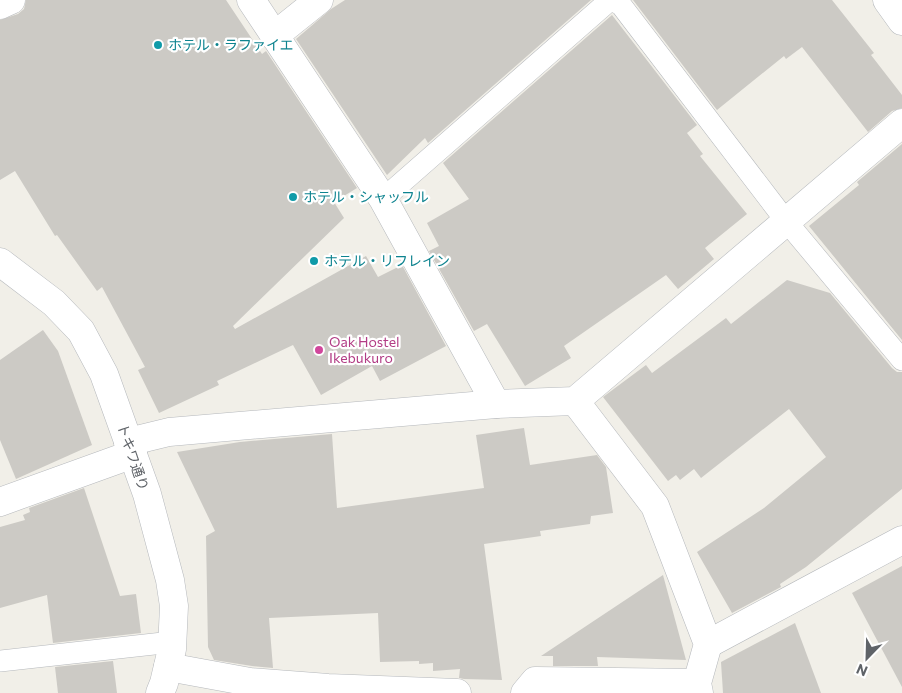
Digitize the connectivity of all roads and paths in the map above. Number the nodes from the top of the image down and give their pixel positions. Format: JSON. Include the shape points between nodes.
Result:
{"nodes":[{"id":1,"x":12,"y":0,"type":"edge"},
{"id":2,"x":251,"y":0,"type":"edge"},
{"id":3,"x":319,"y":0,"type":"edge"},
{"id":4,"x":611,"y":0,"type":"edge"},
{"id":5,"x":887,"y":0,"type":"edge"},
{"id":6,"x":0,"y":5,"type":"edge"},
{"id":7,"x":902,"y":21,"type":"edge"},
{"id":8,"x":274,"y":36,"type":"junction"},
{"id":9,"x":902,"y":123,"type":"edge"},
{"id":10,"x":383,"y":198,"type":"junction"},
{"id":11,"x":786,"y":221,"type":"junction"},
{"id":12,"x":0,"y":262,"type":"edge"},
{"id":13,"x":902,"y":360,"type":"edge"},
{"id":14,"x":575,"y":401,"type":"junction"},
{"id":15,"x":496,"y":404,"type":"junction"},
{"id":16,"x":130,"y":448,"type":"junction"},
{"id":17,"x":0,"y":502,"type":"edge"},
{"id":18,"x":902,"y":540,"type":"edge"},
{"id":19,"x":708,"y":644,"type":"junction"},
{"id":20,"x":170,"y":654,"type":"junction"},
{"id":21,"x":0,"y":661,"type":"edge"},
{"id":22,"x":698,"y":688,"type":"edge"},
{"id":23,"x":160,"y":693,"type":"edge"},
{"id":24,"x":457,"y":693,"type":"edge"},
{"id":25,"x":525,"y":693,"type":"edge"}],
"edges":[{"from":1,"to":6,"type":"street"},
{"from":2,"to":8,"type":"street"},
{"from":3,"to":8,"type":"street"},
{"from":4,"to":10,"type":"lane"},
{"from":4,"to":11,"type":"lane","via":[[621,5]]},
{"from":5,"to":7,"type":"street"},
{"from":8,"to":10,"type":"street"},
{"from":9,"to":11,"type":"street"},
{"from":10,"to":15,"type":"street"},
{"from":11,"to":13,"type":"lane"},
{"from":11,"to":14,"type":"street"},
{"from":12,"to":16,"type":"street","name":"トキワ通り","via":[[54,303],[81,331],[104,374]]},
{"from":14,"to":15,"type":"street"},
{"from":14,"to":19,"type":"street","via":[[655,506]]},
{"from":15,"to":16,"type":"street","via":[[169,432]]},
{"from":16,"to":17,"type":"street"},
{"from":16,"to":20,"type":"street","name":"トキワ通り","via":[[147,494],[170,580],[174,606]]},
{"from":18,"to":19,"type":"street"},
{"from":19,"to":22,"type":"street"},
{"from":20,"to":21,"type":"lane"},
{"from":20,"to":23,"type":"street","name":"トキワ通り"},
{"from":20,"to":24,"type":"street","via":[[250,682]]},
{"from":22,"to":25,"type":"street","via":[[535,681]]}]}
